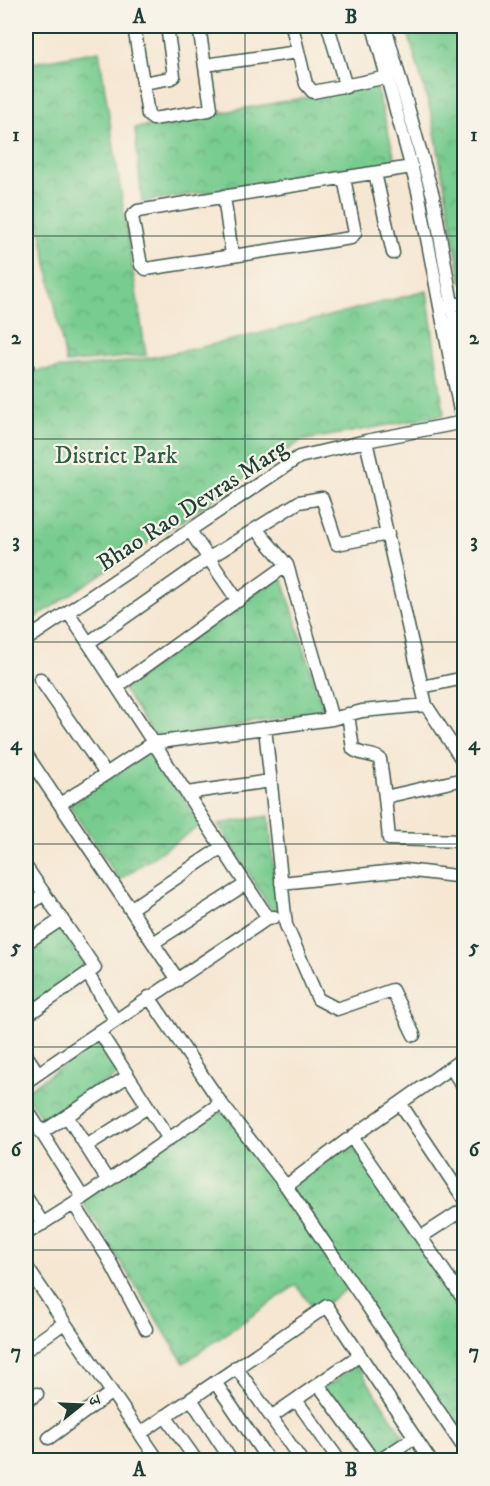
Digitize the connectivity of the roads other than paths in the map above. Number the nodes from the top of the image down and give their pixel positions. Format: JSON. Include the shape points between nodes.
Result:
{"nodes":[{"id":1,"x":134,"y":26,"type":"edge"},
{"id":2,"x":167,"y":26,"type":"edge"},
{"id":3,"x":199,"y":26,"type":"edge"},
{"id":4,"x":292,"y":26,"type":"edge"},
{"id":5,"x":328,"y":26,"type":"edge"},
{"id":6,"x":373,"y":26,"type":"edge"},
{"id":7,"x":385,"y":26,"type":"edge"},
{"id":8,"x":298,"y":52,"type":"junction"},
{"id":9,"x":206,"y":65,"type":"junction"},
{"id":10,"x":388,"y":77,"type":"junction"},
{"id":11,"x":143,"y":83,"type":"junction"},
{"id":12,"x":346,"y":87,"type":"junction"},
{"id":13,"x":412,"y":167,"type":"junction"},
{"id":14,"x":375,"y":173,"type":"junction"},
{"id":15,"x":344,"y":178,"type":"junction"},
{"id":16,"x":224,"y":196,"type":"junction"},
{"id":17,"x":393,"y":253,"type":"dead end"},
{"id":18,"x":232,"y":255,"type":"junction"},
{"id":19,"x":465,"y":303,"type":"edge"},
{"id":20,"x":446,"y":307,"type":"junction"},
{"id":21,"x":465,"y":372,"type":"edge"},
{"id":22,"x":464,"y":425,"type":"edge"},
{"id":23,"x":366,"y":441,"type":"junction"},
{"id":24,"x":256,"y":529,"type":"junction"},
{"id":25,"x":190,"y":531,"type":"junction"},
{"id":26,"x":387,"y":534,"type":"junction"},
{"id":27,"x":209,"y":558,"type":"junction"},
{"id":28,"x":287,"y":565,"type":"junction"},
{"id":29,"x":238,"y":601,"type":"junction"},
{"id":30,"x":68,"y":612,"type":"junction"},
{"id":31,"x":26,"y":640,"type":"edge"},
{"id":32,"x":88,"y":643,"type":"junction"},
{"id":33,"x":465,"y":678,"type":"edge"},
{"id":34,"x":40,"y":679,"type":"dead end"},
{"id":35,"x":117,"y":687,"type":"junction"},
{"id":36,"x":422,"y":687,"type":"junction"},
{"id":37,"x":426,"y":705,"type":"junction"},
{"id":38,"x":348,"y":714,"type":"junction"},
{"id":39,"x":332,"y":718,"type":"junction"},
{"id":40,"x":265,"y":728,"type":"junction"},
{"id":41,"x":153,"y":743,"type":"junction"},
{"id":42,"x":26,"y":754,"type":"edge"},
{"id":43,"x":465,"y":763,"type":"edge"},
{"id":44,"x":106,"y":774,"type":"junction"},
{"id":45,"x":465,"y":779,"type":"edge"},
{"id":46,"x":270,"y":781,"type":"junction"},
{"id":47,"x":187,"y":793,"type":"junction"},
{"id":48,"x":385,"y":796,"type":"junction"},
{"id":49,"x":60,"y":804,"type":"junction"},
{"id":50,"x":465,"y":842,"type":"edge"},
{"id":51,"x":222,"y":847,"type":"junction"},
{"id":52,"x":27,"y":871,"type":"edge"},
{"id":53,"x":465,"y":877,"type":"edge"},
{"id":54,"x":281,"y":883,"type":"junction"},
{"id":55,"x":246,"y":884,"type":"junction"},
{"id":56,"x":45,"y":894,"type":"junction"},
{"id":57,"x":26,"y":907,"type":"edge"},
{"id":58,"x":130,"y":909,"type":"junction"},
{"id":59,"x":285,"y":916,"type":"junction"},
{"id":60,"x":268,"y":918,"type":"junction"},
{"id":61,"x":62,"y":919,"type":"junction"},
{"id":62,"x":26,"y":943,"type":"edge"},
{"id":63,"x":153,"y":943,"type":"junction"},
{"id":64,"x":88,"y":974,"type":"junction"},
{"id":65,"x":178,"y":980,"type":"junction"},
{"id":66,"x":149,"y":996,"type":"junction"},
{"id":67,"x":26,"y":1016,"type":"edge"},
{"id":68,"x":116,"y":1020,"type":"junction"},
{"id":69,"x":99,"y":1031,"type":"junction"},
{"id":70,"x":414,"y":1035,"type":"dead end"},
{"id":71,"x":26,"y":1055,"type":"edge"},
{"id":72,"x":465,"y":1058,"type":"edge"},
{"id":73,"x":451,"y":1068,"type":"junction"},
{"id":74,"x":38,"y":1073,"type":"junction"},
{"id":75,"x":128,"y":1076,"type":"junction"},
{"id":76,"x":26,"y":1082,"type":"edge"},
{"id":77,"x":465,"y":1088,"type":"edge"},
{"id":78,"x":220,"y":1103,"type":"junction"},
{"id":79,"x":400,"y":1103,"type":"junction"},
{"id":80,"x":148,"y":1107,"type":"junction"},
{"id":81,"x":26,"y":1108,"type":"edge"},
{"id":82,"x":67,"y":1116,"type":"junction"},
{"id":83,"x":41,"y":1132,"type":"junction"},
{"id":84,"x":169,"y":1139,"type":"junction"},
{"id":85,"x":347,"y":1140,"type":"dead end"},
{"id":86,"x":86,"y":1146,"type":"junction"},
{"id":87,"x":108,"y":1181,"type":"junction"},
{"id":88,"x":286,"y":1186,"type":"junction"},
{"id":89,"x":26,"y":1197,"type":"edge"},
{"id":90,"x":465,"y":1199,"type":"edge"},
{"id":91,"x":78,"y":1201,"type":"junction"},
{"id":92,"x":465,"y":1209,"type":"edge"},
{"id":93,"x":43,"y":1224,"type":"junction"},
{"id":94,"x":26,"y":1234,"type":"edge"},
{"id":95,"x":421,"y":1237,"type":"junction"},
{"id":96,"x":26,"y":1266,"type":"edge"},
{"id":97,"x":459,"y":1282,"type":"edge"},
{"id":98,"x":465,"y":1300,"type":"edge"},
{"id":99,"x":64,"y":1323,"type":"junction"},
{"id":100,"x":146,"y":1329,"type":"dead end"},
{"id":101,"x":26,"y":1350,"type":"edge"},
{"id":102,"x":360,"y":1355,"type":"junction"},
{"id":103,"x":236,"y":1367,"type":"junction"},
{"id":104,"x":215,"y":1382,"type":"junction"},
{"id":105,"x":318,"y":1384,"type":"junction"},
{"id":106,"x":112,"y":1392,"type":"junction"},
{"id":107,"x":37,"y":1394,"type":"dead end"},
{"id":108,"x":191,"y":1399,"type":"junction"},
{"id":109,"x":296,"y":1400,"type":"junction"},
{"id":110,"x":26,"y":1402,"type":"edge"},
{"id":111,"x":165,"y":1416,"type":"junction"},
{"id":112,"x":271,"y":1417,"type":"junction"},
{"id":113,"x":141,"y":1433,"type":"junction"},
{"id":114,"x":415,"y":1437,"type":"junction"},
{"id":115,"x":49,"y":1438,"type":"dead end"},
{"id":116,"x":465,"y":1448,"type":"edge"},
{"id":117,"x":158,"y":1461,"type":"edge"},
{"id":118,"x":196,"y":1461,"type":"edge"},
{"id":119,"x":231,"y":1461,"type":"edge"},
{"id":120,"x":268,"y":1461,"type":"edge"},
{"id":121,"x":301,"y":1461,"type":"edge"},
{"id":122,"x":339,"y":1461,"type":"edge"},
{"id":123,"x":373,"y":1461,"type":"edge"},
{"id":124,"x":380,"y":1461,"type":"edge"},
{"id":125,"x":430,"y":1461,"type":"edge"}],
"edges":[{"from":1,"to":11,"type":"street"},
{"from":2,"to":11,"type":"street","via":[[174,75]]},
{"from":3,"to":9,"type":"street"},
{"from":4,"to":8,"type":"street"},
{"from":5,"to":12,"type":"street"},
{"from":6,"to":10,"type":"street"},
{"from":7,"to":20,"type":"street","via":[[433,196]]},
{"from":8,"to":9,"type":"street"},
{"from":8,"to":12,"type":"street","via":[[306,84],[313,92]]},
{"from":9,"to":11,"type":"street","via":[[212,104],[209,110],[150,118]]},
{"from":10,"to":12,"type":"street"},
{"from":10,"to":13,"type":"street"},
{"from":13,"to":14,"type":"street"},
{"from":13,"to":20,"type":"street"},
{"from":14,"to":15,"type":"street"},
{"from":14,"to":17,"type":"street"},
{"from":15,"to":16,"type":"street"},
{"from":15,"to":18,"type":"street","via":[[354,236]]},
{"from":16,"to":18,"type":"street"},
{"from":16,"to":18,"type":"street","via":[[138,211],[132,216],[141,265],[146,269]]},
{"from":19,"to":20,"type":"street"},
{"from":20,"to":21,"type":"street"},
{"from":20,"to":22,"type":"street"},
{"from":22,"to":23,"type":"street","name":"Bhao Rao Devras Marg"},
{"from":23,"to":25,"type":"street","name":"Bhao Rao Devras Marg","via":[[299,457]]},
{"from":23,"to":26,"type":"street"},
{"from":24,"to":26,"type":"street","via":[[299,502],[321,498],[337,544]]},
{"from":24,"to":27,"type":"street"},
{"from":24,"to":28,"type":"street"},
{"from":25,"to":27,"type":"street"},
{"from":25,"to":30,"type":"street","name":"Bhao Rao Devras Marg"},
{"from":26,"to":36,"type":"street"},
{"from":27,"to":29,"type":"street"},
{"from":27,"to":32,"type":"street"},
{"from":28,"to":29,"type":"street"},
{"from":28,"to":39,"type":"street"},
{"from":29,"to":35,"type":"street"},
{"from":30,"to":31,"type":"street","name":"Bhao Rao Devras Marg"},
{"from":30,"to":32,"type":"street"},
{"from":32,"to":35,"type":"street"},
{"from":33,"to":36,"type":"street"},
{"from":34,"to":44,"type":"street"},
{"from":35,"to":41,"type":"street"},
{"from":36,"to":37,"type":"street"},
{"from":37,"to":38,"type":"street"},
{"from":37,"to":43,"type":"street"},
{"from":38,"to":39,"type":"street"},
{"from":38,"to":48,"type":"street","via":[[353,750],[380,759]]},
{"from":39,"to":40,"type":"street"},
{"from":40,"to":41,"type":"street"},
{"from":40,"to":46,"type":"street"},
{"from":41,"to":44,"type":"street"},
{"from":41,"to":47,"type":"street"},
{"from":42,"to":49,"type":"street"},
{"from":44,"to":49,"type":"street"},
{"from":45,"to":48,"type":"street"},
{"from":46,"to":47,"type":"street"},
{"from":46,"to":54,"type":"street"},
{"from":47,"to":51,"type":"street"},
{"from":48,"to":50,"type":"street","via":[[389,839]]},
{"from":49,"to":58,"type":"street"},
{"from":51,"to":55,"type":"street"},
{"from":51,"to":58,"type":"street"},
{"from":52,"to":56,"type":"street"},
{"from":53,"to":54,"type":"street","via":[[405,870]]},
{"from":54,"to":59,"type":"street"},
{"from":55,"to":60,"type":"street"},
{"from":55,"to":63,"type":"street"},
{"from":56,"to":57,"type":"street"},
{"from":56,"to":61,"type":"street"},
{"from":58,"to":63,"type":"street"},
{"from":59,"to":60,"type":"street"},
{"from":59,"to":70,"type":"street","via":[[318,999],[337,1009],[392,990]]},
{"from":60,"to":65,"type":"street"},
{"from":61,"to":62,"type":"street"},
{"from":61,"to":64,"type":"street","via":[[94,965]]},
{"from":63,"to":65,"type":"street"},
{"from":64,"to":67,"type":"street"},
{"from":64,"to":68,"type":"street"},
{"from":65,"to":66,"type":"street"},
{"from":66,"to":68,"type":"street"},
{"from":66,"to":78,"type":"street"},
{"from":68,"to":69,"type":"street"},
{"from":69,"to":74,"type":"street"},
{"from":69,"to":75,"type":"street"},
{"from":71,"to":74,"type":"street"},
{"from":72,"to":73,"type":"street"},
{"from":73,"to":77,"type":"street"},
{"from":73,"to":79,"type":"street"},
{"from":74,"to":76,"type":"street"},
{"from":75,"to":80,"type":"street"},
{"from":75,"to":82,"type":"street"},
{"from":78,"to":84,"type":"street"},
{"from":78,"to":88,"type":"street"},
{"from":79,"to":90,"type":"street"},
{"from":79,"to":95,"type":"street","via":[[352,1137]]},
{"from":80,"to":84,"type":"street"},
{"from":80,"to":86,"type":"street"},
{"from":81,"to":83,"type":"street"},
{"from":82,"to":83,"type":"street"},
{"from":82,"to":86,"type":"street"},
{"from":83,"to":91,"type":"street"},
{"from":84,"to":87,"type":"street"},
{"from":85,"to":88,"type":"street"},
{"from":86,"to":87,"type":"street"},
{"from":87,"to":91,"type":"street"},
{"from":88,"to":116,"type":"street"},
{"from":89,"to":93,"type":"street"},
{"from":91,"to":93,"type":"street"},
{"from":91,"to":100,"type":"street"},
{"from":92,"to":95,"type":"street"},
{"from":93,"to":94,"type":"street"},
{"from":95,"to":97,"type":"street"},
{"from":96,"to":99,"type":"street"},
{"from":97,"to":98,"type":"street"},
{"from":99,"to":101,"type":"street"},
{"from":99,"to":106,"type":"street"},
{"from":102,"to":103,"type":"street","via":[[327,1306]]},
{"from":102,"to":105,"type":"street"},
{"from":102,"to":114,"type":"street"},
{"from":103,"to":104,"type":"street"},
{"from":103,"to":112,"type":"street"},
{"from":104,"to":108,"type":"street"},
{"from":104,"to":120,"type":"street"},
{"from":105,"to":109,"type":"street"},
{"from":105,"to":123,"type":"street"},
{"from":106,"to":113,"type":"street"},
{"from":106,"to":115,"type":"street"},
{"from":107,"to":110,"type":"street"},
{"from":108,"to":111,"type":"street"},
{"from":108,"to":119,"type":"street"},
{"from":109,"to":112,"type":"street"},
{"from":109,"to":122,"type":"street"},
{"from":111,"to":113,"type":"street"},
{"from":111,"to":118,"type":"street"},
{"from":112,"to":121,"type":"street"},
{"from":113,"to":117,"type":"street"},
{"from":114,"to":124,"type":"street"},
{"from":114,"to":125,"type":"street"}]}
